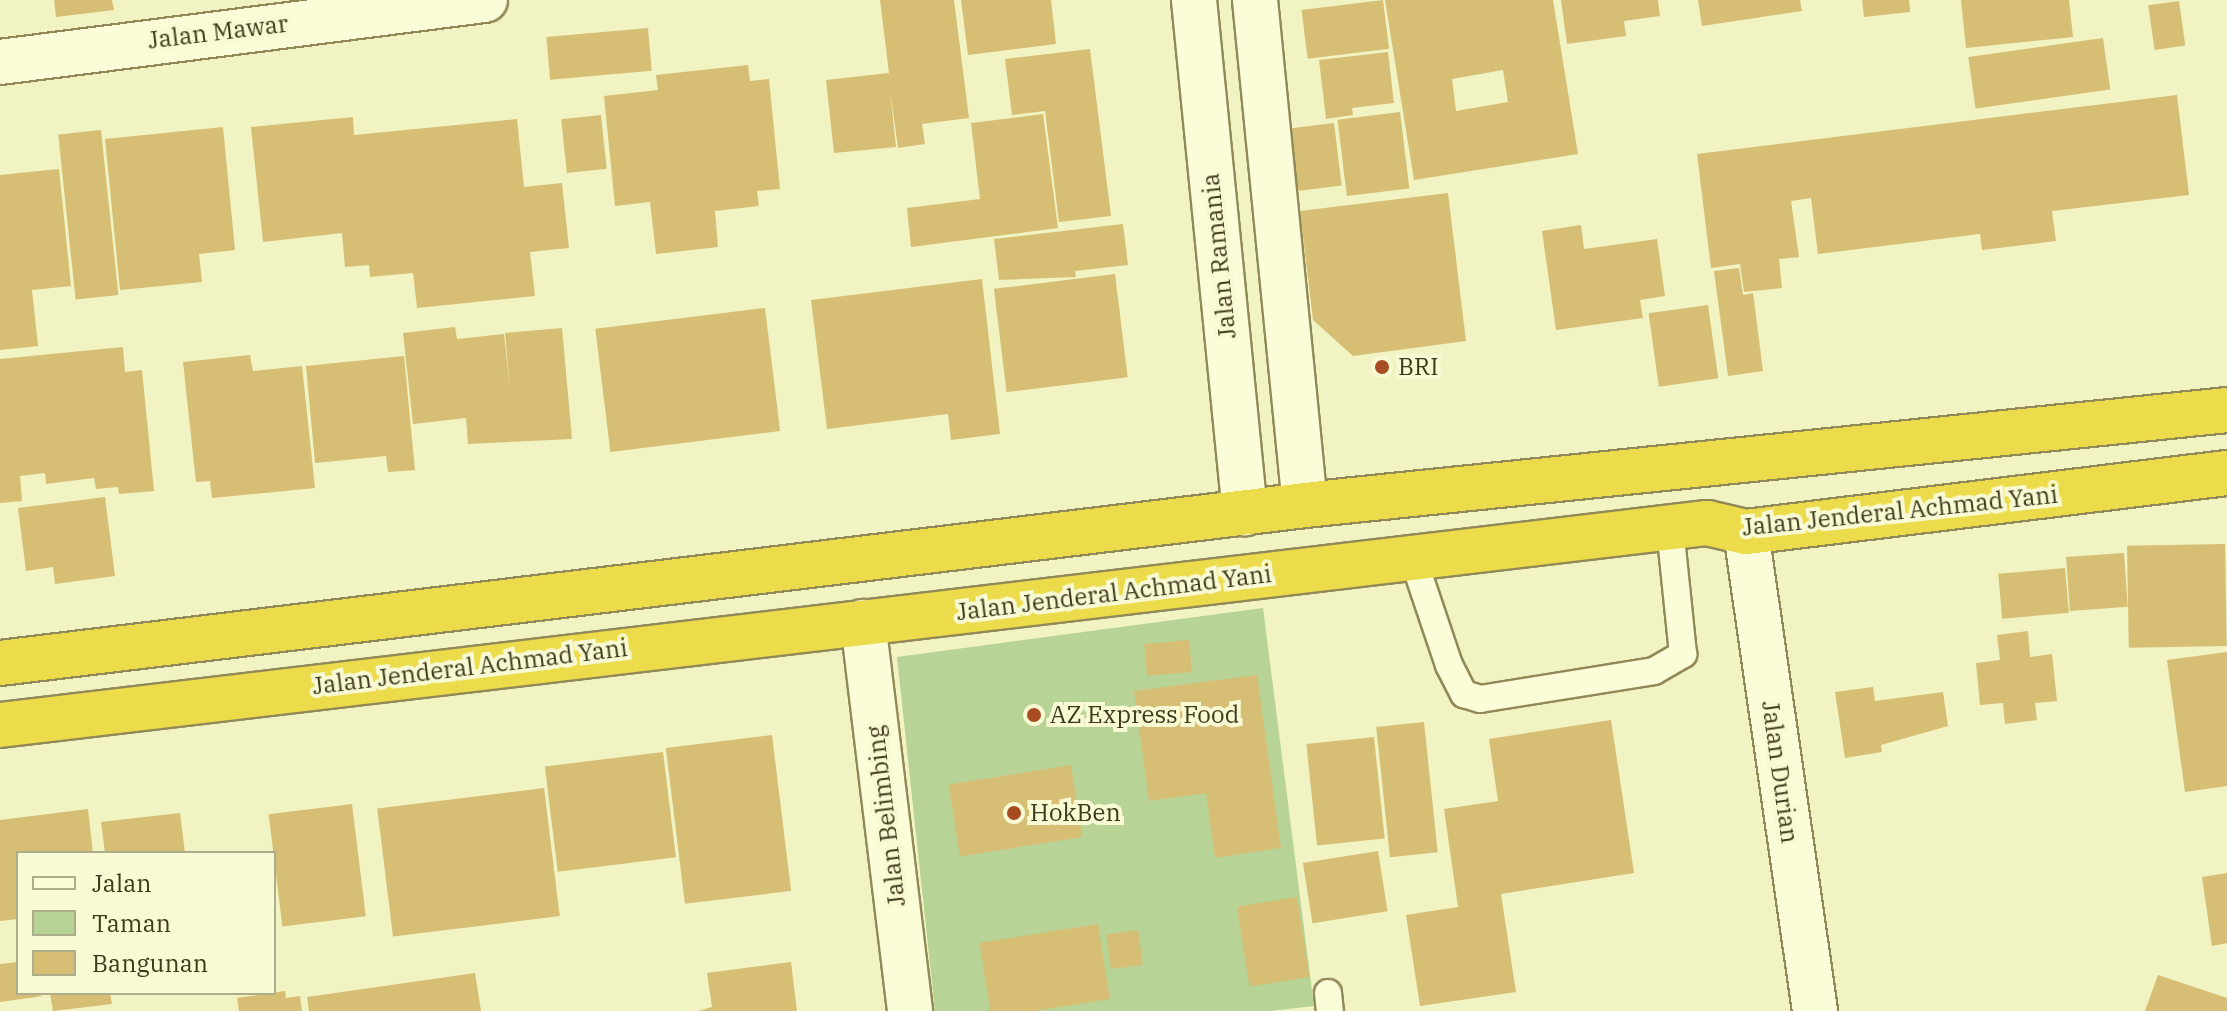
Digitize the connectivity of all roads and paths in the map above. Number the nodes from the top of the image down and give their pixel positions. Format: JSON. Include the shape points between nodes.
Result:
{"nodes":[{"id":1,"x":485,"y":0,"type":"edge"},
{"id":2,"x":1194,"y":0,"type":"edge"},
{"id":3,"x":1255,"y":0,"type":"edge"},
{"id":4,"x":247,"y":14,"type":"edge"},
{"id":5,"x":0,"y":62,"type":"edge"},
{"id":6,"x":2227,"y":410,"type":"edge"},
{"id":7,"x":1699,"y":461,"type":"junction"},
{"id":8,"x":2227,"y":473,"type":"edge"},
{"id":9,"x":1305,"y":505,"type":"junction"},
{"id":10,"x":1245,"y":513,"type":"junction"},
{"id":11,"x":1708,"y":528,"type":"junction"},
{"id":12,"x":1413,"y":558,"type":"junction"},
{"id":13,"x":863,"y":622,"type":"junction"},
{"id":14,"x":0,"y":663,"type":"edge"},
{"id":15,"x":0,"y":725,"type":"edge"},
{"id":16,"x":910,"y":1011,"type":"edge"},
{"id":17,"x":1815,"y":1011,"type":"edge"}],
"edges":[{"from":1,"to":4,"type":"street","name":"Jalan Mawar"},
{"from":2,"to":10,"type":"street","name":"Jalan Ramania"},
{"from":3,"to":9,"type":"street"},
{"from":4,"to":5,"type":"street","name":"Jalan Mawar"},
{"from":6,"to":7,"type":"highway"},
{"from":7,"to":9,"type":"highway"},
{"from":7,"to":11,"type":"highway"},
{"from":8,"to":11,"type":"highway","name":"Jalan Jenderal Achmad Yani"},
{"from":9,"to":10,"type":"highway"},
{"from":10,"to":14,"type":"highway"},
{"from":11,"to":12,"type":"highway","name":"Jalan Jenderal Achmad Yani"},
{"from":11,"to":12,"type":"lane","via":[[1683,654],[1654,671],[1480,699],[1464,694],[1449,665]]},
{"from":11,"to":17,"type":"street","name":"Jalan Durian"},
{"from":12,"to":13,"type":"highway","name":"Jalan Jenderal Achmad Yani"},
{"from":13,"to":15,"type":"highway","name":"Jalan Jenderal Achmad Yani"},
{"from":13,"to":16,"type":"street","name":"Jalan Belimbing"}]}
